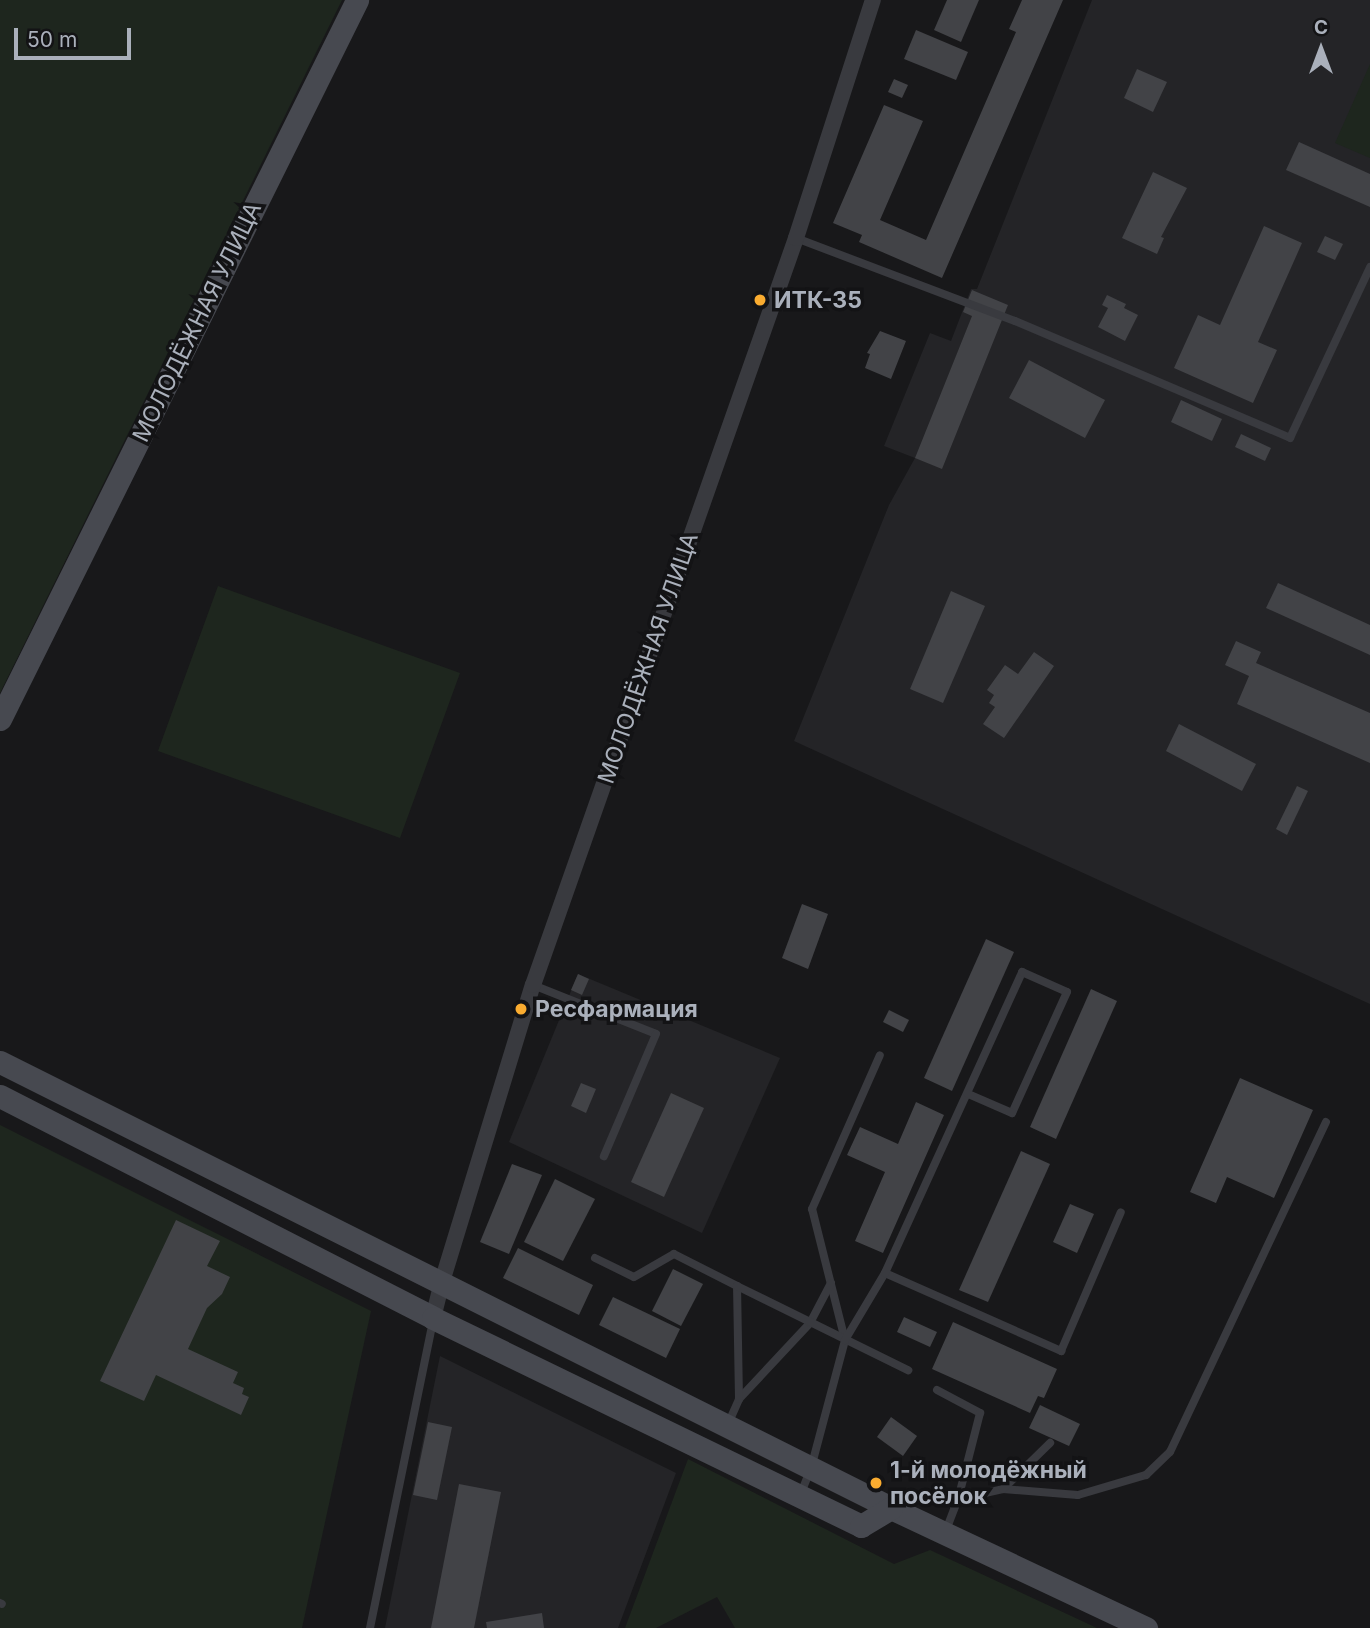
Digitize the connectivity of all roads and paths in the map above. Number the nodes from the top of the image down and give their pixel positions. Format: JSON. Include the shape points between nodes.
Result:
{"nodes":[{"id":1,"x":357,"y":0,"type":"edge"},
{"id":2,"x":873,"y":0,"type":"edge"},
{"id":3,"x":796,"y":238,"type":"junction"},
{"id":4,"x":1370,"y":267,"type":"edge"},
{"id":5,"x":1368,"y":278,"type":"edge"},
{"id":6,"x":0,"y":719,"type":"edge"},
{"id":7,"x":533,"y":985,"type":"junction"},
{"id":8,"x":880,"y":1055,"type":"dead end"},
{"id":9,"x":0,"y":1062,"type":"edge"},
{"id":10,"x":968,"y":1094,"type":"junction"},
{"id":11,"x":0,"y":1096,"type":"edge"},
{"id":12,"x":1326,"y":1122,"type":"dead end"},
{"id":13,"x":604,"y":1156,"type":"dead end"},
{"id":14,"x":1121,"y":1212,"type":"dead end"},
{"id":15,"x":595,"y":1258,"type":"dead end"},
{"id":16,"x":885,"y":1273,"type":"junction"},
{"id":17,"x":831,"y":1283,"type":"junction"},
{"id":18,"x":440,"y":1285,"type":"junction"},
{"id":19,"x":737,"y":1286,"type":"junction"},
{"id":20,"x":433,"y":1318,"type":"junction"},
{"id":21,"x":810,"y":1322,"type":"junction"},
{"id":22,"x":845,"y":1340,"type":"junction"},
{"id":23,"x":908,"y":1370,"type":"dead end"},
{"id":24,"x":937,"y":1390,"type":"dead end"},
{"id":25,"x":738,"y":1399,"type":"junction"},
{"id":26,"x":727,"y":1426,"type":"junction"},
{"id":27,"x":1050,"y":1443,"type":"dead end"},
{"id":28,"x":811,"y":1468,"type":"junction"},
{"id":29,"x":1003,"y":1489,"type":"junction"},
{"id":30,"x":800,"y":1496,"type":"junction"},
{"id":31,"x":958,"y":1499,"type":"junction"},
{"id":32,"x":891,"y":1508,"type":"junction"},
{"id":33,"x":945,"y":1534,"type":"junction"},
{"id":34,"x":370,"y":1628,"type":"edge"},
{"id":35,"x":1146,"y":1628,"type":"edge"}],
"edges":[{"from":1,"to":6,"type":"street","name":"МОЛОДЁЖНАЯ УЛИЦА"},
{"from":2,"to":3,"type":"street","name":"МОЛОДЁЖНАЯ УЛИЦА"},
{"from":3,"to":5,"type":"lane","via":[[1015,321],[1290,438]]},
{"from":3,"to":7,"type":"street","name":"МОЛОДЁЖНАЯ УЛИЦА"},
{"from":4,"to":5,"type":"lane"},
{"from":7,"to":13,"type":"lane","via":[[656,1034]]},
{"from":7,"to":18,"type":"street","name":"МОЛОДЁЖНАЯ УЛИЦА"},
{"from":8,"to":17,"type":"lane","via":[[812,1209]]},
{"from":9,"to":18,"type":"street"},
{"from":10,"to":10,"type":"lane","via":[[1022,972],[1067,992],[1012,1114]]},
{"from":10,"to":16,"type":"lane"},
{"from":11,"to":20,"type":"street"},
{"from":12,"to":29,"type":"lane","via":[[1170,1452],[1146,1475],[1078,1495]]},
{"from":14,"to":16,"type":"lane","via":[[1060,1350]]},
{"from":15,"to":19,"type":"lane","via":[[634,1277],[674,1254]]},
{"from":16,"to":22,"type":"lane"},
{"from":17,"to":21,"type":"lane"},
{"from":17,"to":22,"type":"lane"},
{"from":18,"to":20,"type":"street","name":"МОЛОДЁЖНАЯ УЛИЦА"},
{"from":18,"to":26,"type":"street"},
{"from":19,"to":21,"type":"lane"},
{"from":19,"to":25,"type":"lane"},
{"from":20,"to":30,"type":"street"},
{"from":20,"to":34,"type":"lane"},
{"from":21,"to":22,"type":"lane"},
{"from":21,"to":25,"type":"lane"},
{"from":22,"to":23,"type":"lane"},
{"from":22,"to":28,"type":"lane"},
{"from":24,"to":31,"type":"lane","via":[[980,1413]]},
{"from":25,"to":26,"type":"lane"},
{"from":26,"to":28,"type":"street"},
{"from":27,"to":29,"type":"lane"},
{"from":28,"to":30,"type":"lane"},
{"from":28,"to":32,"type":"street"},
{"from":29,"to":31,"type":"lane"},
{"from":30,"to":32,"type":"street","via":[[861,1525]]},
{"from":31,"to":33,"type":"lane"},
{"from":32,"to":33,"type":"street"},
{"from":33,"to":35,"type":"street"}]}
